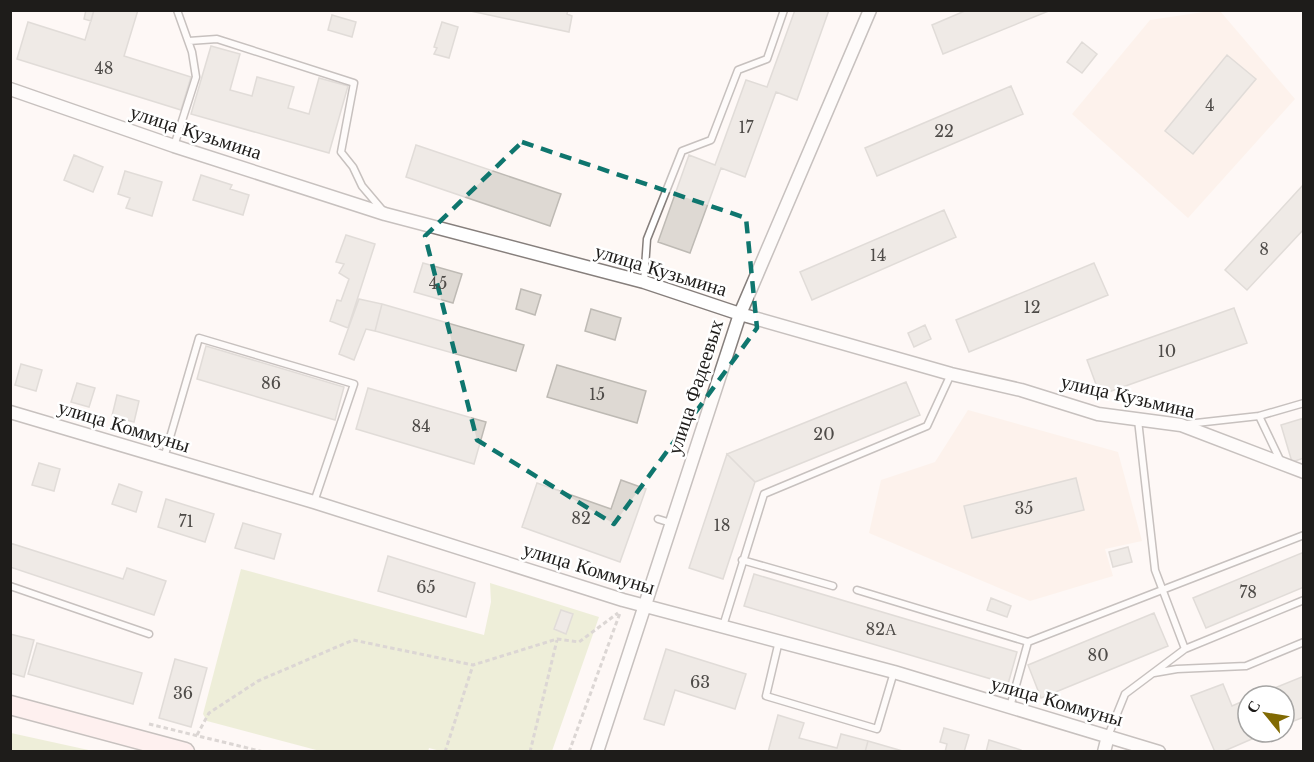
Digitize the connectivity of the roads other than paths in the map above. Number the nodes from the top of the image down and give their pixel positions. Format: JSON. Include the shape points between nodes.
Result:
{"nodes":[{"id":1,"x":177,"y":10,"type":"edge"},
{"id":2,"x":784,"y":10,"type":"edge"},
{"id":3,"x":870,"y":10,"type":"edge"},
{"id":4,"x":189,"y":41,"type":"junction"},
{"id":5,"x":10,"y":89,"type":"edge"},
{"id":6,"x":174,"y":146,"type":"junction"},
{"id":7,"x":385,"y":214,"type":"junction"},
{"id":8,"x":644,"y":282,"type":"junction"},
{"id":9,"x":740,"y":314,"type":"junction"},
{"id":10,"x":951,"y":374,"type":"junction"},
{"id":11,"x":1304,"y":403,"type":"edge"},
{"id":12,"x":10,"y":412,"type":"edge"},
{"id":13,"x":1259,"y":416,"type":"junction"},
{"id":14,"x":1138,"y":417,"type":"junction"},
{"id":15,"x":1181,"y":425,"type":"junction"},
{"id":16,"x":163,"y":459,"type":"junction"},
{"id":17,"x":1281,"y":462,"type":"junction"},
{"id":18,"x":1304,"y":472,"type":"edge"},
{"id":19,"x":314,"y":502,"type":"junction"},
{"id":20,"x":658,"y":519,"type":"dead end"},
{"id":21,"x":671,"y":523,"type":"junction"},
{"id":22,"x":1304,"y":535,"type":"edge"},
{"id":23,"x":742,"y":560,"type":"junction"},
{"id":24,"x":10,"y":586,"type":"edge"},
{"id":25,"x":832,"y":586,"type":"dead end"},
{"id":26,"x":858,"y":590,"type":"dead end"},
{"id":27,"x":1161,"y":590,"type":"junction"},
{"id":28,"x":1304,"y":600,"type":"edge"},
{"id":29,"x":644,"y":605,"type":"junction"},
{"id":30,"x":723,"y":626,"type":"junction"},
{"id":31,"x":149,"y":634,"type":"dead end"},
{"id":32,"x":779,"y":640,"type":"junction"},
{"id":33,"x":1028,"y":642,"type":"junction"},
{"id":34,"x":1304,"y":642,"type":"edge"},
{"id":35,"x":1185,"y":649,"type":"junction"},
{"id":36,"x":894,"y":672,"type":"junction"},
{"id":37,"x":1149,"y":674,"type":"junction"},
{"id":38,"x":10,"y":705,"type":"edge"},
{"id":39,"x":1010,"y":708,"type":"junction"},
{"id":40,"x":1108,"y":736,"type":"junction"},
{"id":41,"x":132,"y":744,"type":"edge"},
{"id":42,"x":185,"y":752,"type":"edge"},
{"id":43,"x":597,"y":752,"type":"edge"},
{"id":44,"x":1104,"y":752,"type":"edge"},
{"id":45,"x":1159,"y":752,"type":"edge"}],
"edges":[{"from":1,"to":4,"type":"lane"},
{"from":2,"to":8,"type":"lane","via":[[766,59],[738,70],[711,140],[682,151],[647,239]]},
{"from":3,"to":9,"type":"street","name":"улица Фадеевых"},
{"from":4,"to":6,"type":"lane","via":[[196,77]]},
{"from":4,"to":7,"type":"lane","via":[[217,39],[354,82],[341,152]]},
{"from":5,"to":6,"type":"street","name":"улица Кузьмина"},
{"from":6,"to":7,"type":"street","name":"улица Кузьмина"},
{"from":7,"to":8,"type":"street","name":"улица Кузьмина"},
{"from":8,"to":9,"type":"street","name":"улица Кузьмина"},
{"from":9,"to":10,"type":"street","name":"улица Кузьмина"},
{"from":9,"to":21,"type":"street","name":"улица Фадеевых"},
{"from":10,"to":14,"type":"street","name":"улица Кузьмина","via":[[1098,414]]},
{"from":10,"to":23,"type":"lane","via":[[927,426],[764,494]]},
{"from":11,"to":13,"type":"lane"},
{"from":12,"to":16,"type":"street","name":"улица Коммуны"},
{"from":13,"to":15,"type":"lane"},
{"from":13,"to":17,"type":"lane"},
{"from":14,"to":15,"type":"street","name":"улица Кузьмина"},
{"from":14,"to":27,"type":"lane","via":[[1151,543]]},
{"from":15,"to":17,"type":"street","name":"улица Кузьмина"},
{"from":16,"to":19,"type":"street","name":"улица Коммуны"},
{"from":16,"to":19,"type":"lane","via":[[199,338],[354,384]]},
{"from":17,"to":18,"type":"street","name":"улица Кузьмина"},
{"from":19,"to":29,"type":"street","name":"улица Коммуны"},
{"from":20,"to":21,"type":"lane"},
{"from":21,"to":29,"type":"street","name":"улица Фадеевых"},
{"from":22,"to":27,"type":"lane"},
{"from":23,"to":25,"type":"lane"},
{"from":23,"to":30,"type":"lane"},
{"from":24,"to":31,"type":"lane"},
{"from":26,"to":33,"type":"lane"},
{"from":27,"to":33,"type":"lane"},
{"from":27,"to":35,"type":"lane"},
{"from":28,"to":35,"type":"lane"},
{"from":29,"to":30,"type":"street","name":"улица Коммуны"},
{"from":29,"to":43,"type":"street","name":"улица Фадеевых"},
{"from":30,"to":32,"type":"street","name":"улица Коммуны"},
{"from":32,"to":36,"type":"street","name":"улица Коммуны"},
{"from":32,"to":36,"type":"lane","via":[[766,696],[877,729]]},
{"from":33,"to":39,"type":"lane"},
{"from":34,"to":37,"type":"lane","via":[[1246,666]]},
{"from":35,"to":37,"type":"lane"},
{"from":36,"to":39,"type":"street","name":"улица Коммуны"},
{"from":37,"to":40,"type":"lane","via":[[1125,694]]},
{"from":38,"to":41,"type":"main road"},
{"from":39,"to":40,"type":"street","name":"улица Коммуны"},
{"from":40,"to":44,"type":"street"},
{"from":40,"to":45,"type":"street","name":"улица Коммуны"},
{"from":41,"to":42,"type":"main road"}]}
